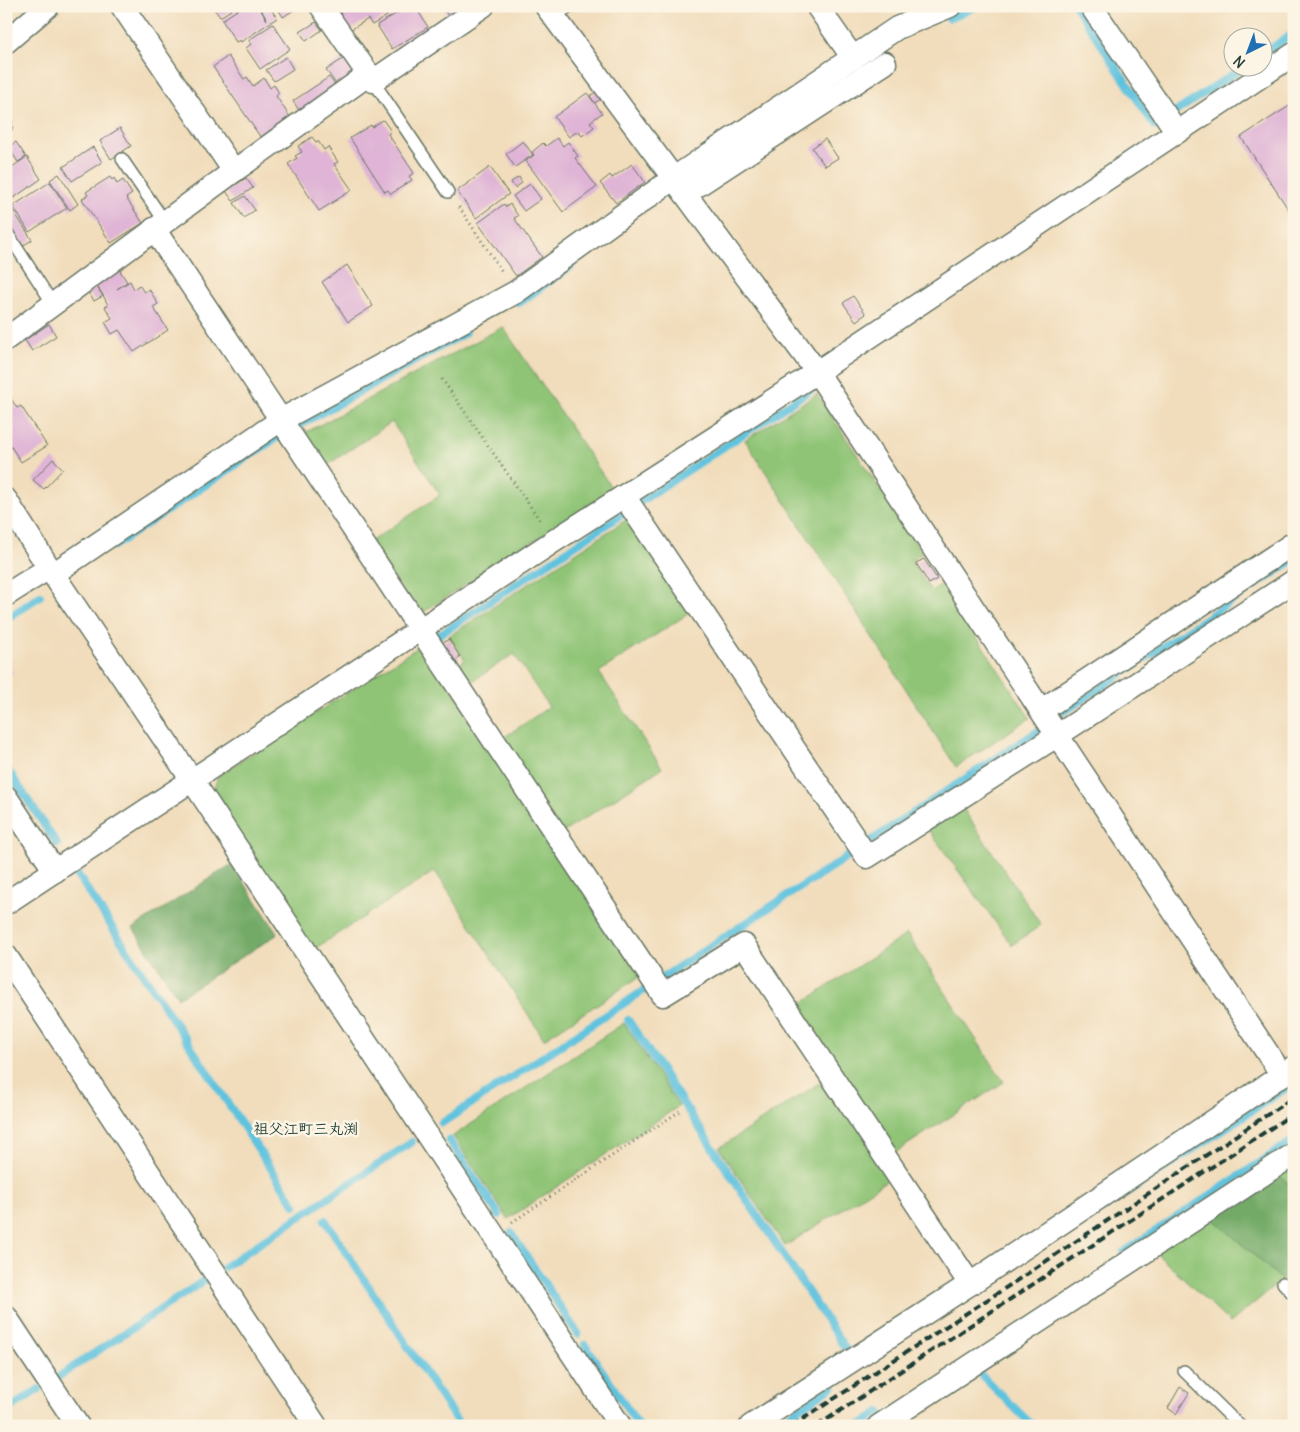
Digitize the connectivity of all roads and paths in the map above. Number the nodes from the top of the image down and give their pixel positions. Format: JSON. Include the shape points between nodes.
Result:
{"nodes":[{"id":1,"x":48,"y":6,"type":"edge"},
{"id":2,"x":122,"y":6,"type":"edge"},
{"id":3,"x":321,"y":6,"type":"edge"},
{"id":4,"x":483,"y":6,"type":"edge"},
{"id":5,"x":817,"y":6,"type":"edge"},
{"id":6,"x":950,"y":6,"type":"edge"},
{"id":7,"x":1091,"y":6,"type":"edge"},
{"id":8,"x":556,"y":9,"type":"edge"},
{"id":9,"x":6,"y":42,"type":"edge"},
{"id":10,"x":1294,"y":54,"type":"edge"},
{"id":11,"x":853,"y":58,"type":"junction"},
{"id":12,"x":885,"y":63,"type":"dead end"},
{"id":13,"x":371,"y":78,"type":"junction"},
{"id":14,"x":6,"y":122,"type":"edge"},
{"id":15,"x":6,"y":127,"type":"edge"},
{"id":16,"x":1177,"y":132,"type":"junction"},
{"id":17,"x":122,"y":159,"type":"dead end"},
{"id":18,"x":234,"y":171,"type":"junction"},
{"id":19,"x":680,"y":185,"type":"junction"},
{"id":20,"x":448,"y":192,"type":"joint"},
{"id":21,"x":160,"y":226,"type":"junction"},
{"id":22,"x":6,"y":231,"type":"edge"},
{"id":23,"x":516,"y":292,"type":"junction"},
{"id":24,"x":53,"y":304,"type":"junction"},
{"id":25,"x":6,"y":340,"type":"edge"},
{"id":26,"x":817,"y":372,"type":"junction"},
{"id":27,"x":442,"y":379,"type":"dead end"},
{"id":28,"x":281,"y":420,"type":"junction"},
{"id":29,"x":624,"y":496,"type":"junction"},
{"id":30,"x":6,"y":500,"type":"edge"},
{"id":31,"x":554,"y":541,"type":"junction"},
{"id":32,"x":1294,"y":543,"type":"edge"},
{"id":33,"x":51,"y":571,"type":"junction"},
{"id":34,"x":1294,"y":581,"type":"edge"},
{"id":35,"x":6,"y":595,"type":"edge"},
{"id":36,"x":420,"y":630,"type":"junction"},
{"id":37,"x":1042,"y":710,"type":"junction"},
{"id":38,"x":1058,"y":736,"type":"junction"},
{"id":39,"x":192,"y":780,"type":"junction"},
{"id":40,"x":6,"y":797,"type":"edge"},
{"id":41,"x":56,"y":870,"type":"junction"},
{"id":42,"x":6,"y":903,"type":"edge"},
{"id":43,"x":6,"y":956,"type":"edge"},
{"id":44,"x":1288,"y":1071,"type":"edge"},
{"id":45,"x":682,"y":1109,"type":"dead end"},
{"id":46,"x":1294,"y":1154,"type":"edge"},
{"id":47,"x":493,"y":1234,"type":"junction"},
{"id":48,"x":1283,"y":1283,"type":"dead end"},
{"id":49,"x":970,"y":1284,"type":"junction"},
{"id":50,"x":1294,"y":1295,"type":"edge"},
{"id":51,"x":6,"y":1317,"type":"edge"},
{"id":52,"x":1184,"y":1370,"type":"dead end"},
{"id":53,"x":78,"y":1426,"type":"edge"},
{"id":54,"x":316,"y":1426,"type":"edge"},
{"id":55,"x":620,"y":1426,"type":"edge"},
{"id":56,"x":751,"y":1426,"type":"edge"},
{"id":57,"x":879,"y":1426,"type":"edge"},
{"id":58,"x":1240,"y":1426,"type":"edge"}],
"edges":[{"from":1,"to":9,"type":"street"},
{"from":2,"to":18,"type":"street"},
{"from":3,"to":13,"type":"street"},
{"from":4,"to":13,"type":"street"},
{"from":5,"to":11,"type":"street"},
{"from":6,"to":11,"type":"street","via":[[897,28]]},
{"from":7,"to":16,"type":"street"},
{"from":8,"to":19,"type":"street"},
{"from":10,"to":16,"type":"street"},
{"from":11,"to":19,"type":"street"},
{"from":12,"to":19,"type":"street"},
{"from":13,"to":18,"type":"street"},
{"from":13,"to":20,"type":"lane"},
{"from":14,"to":15,"type":"lane"},
{"from":16,"to":26,"type":"street"},
{"from":17,"to":21,"type":"lane"},
{"from":18,"to":21,"type":"street"},
{"from":19,"to":23,"type":"street"},
{"from":19,"to":26,"type":"street"},
{"from":20,"to":23,"type":"path"},
{"from":21,"to":24,"type":"street"},
{"from":21,"to":28,"type":"street"},
{"from":22,"to":24,"type":"lane"},
{"from":23,"to":28,"type":"street"},
{"from":24,"to":25,"type":"street"},
{"from":26,"to":29,"type":"street"},
{"from":26,"to":37,"type":"street"},
{"from":27,"to":31,"type":"path"},
{"from":28,"to":33,"type":"street"},
{"from":28,"to":36,"type":"street"},
{"from":29,"to":31,"type":"street"},
{"from":29,"to":38,"type":"street","via":[[867,857]]},
{"from":30,"to":33,"type":"street"},
{"from":31,"to":36,"type":"street"},
{"from":32,"to":37,"type":"street"},
{"from":33,"to":35,"type":"street"},
{"from":33,"to":39,"type":"street"},
{"from":34,"to":38,"type":"street"},
{"from":36,"to":39,"type":"street"},
{"from":36,"to":49,"type":"street","via":[[663,995],[744,944]]},
{"from":37,"to":38,"type":"street"},
{"from":38,"to":44,"type":"street"},
{"from":39,"to":41,"type":"street"},
{"from":39,"to":47,"type":"street"},
{"from":40,"to":41,"type":"street"},
{"from":41,"to":42,"type":"street"},
{"from":43,"to":54,"type":"street"},
{"from":44,"to":49,"type":"street"},
{"from":45,"to":47,"type":"path"},
{"from":46,"to":57,"type":"street"},
{"from":47,"to":55,"type":"street"},
{"from":48,"to":50,"type":"lane"},
{"from":49,"to":56,"type":"street"},
{"from":51,"to":53,"type":"street"},
{"from":52,"to":58,"type":"lane"}]}
